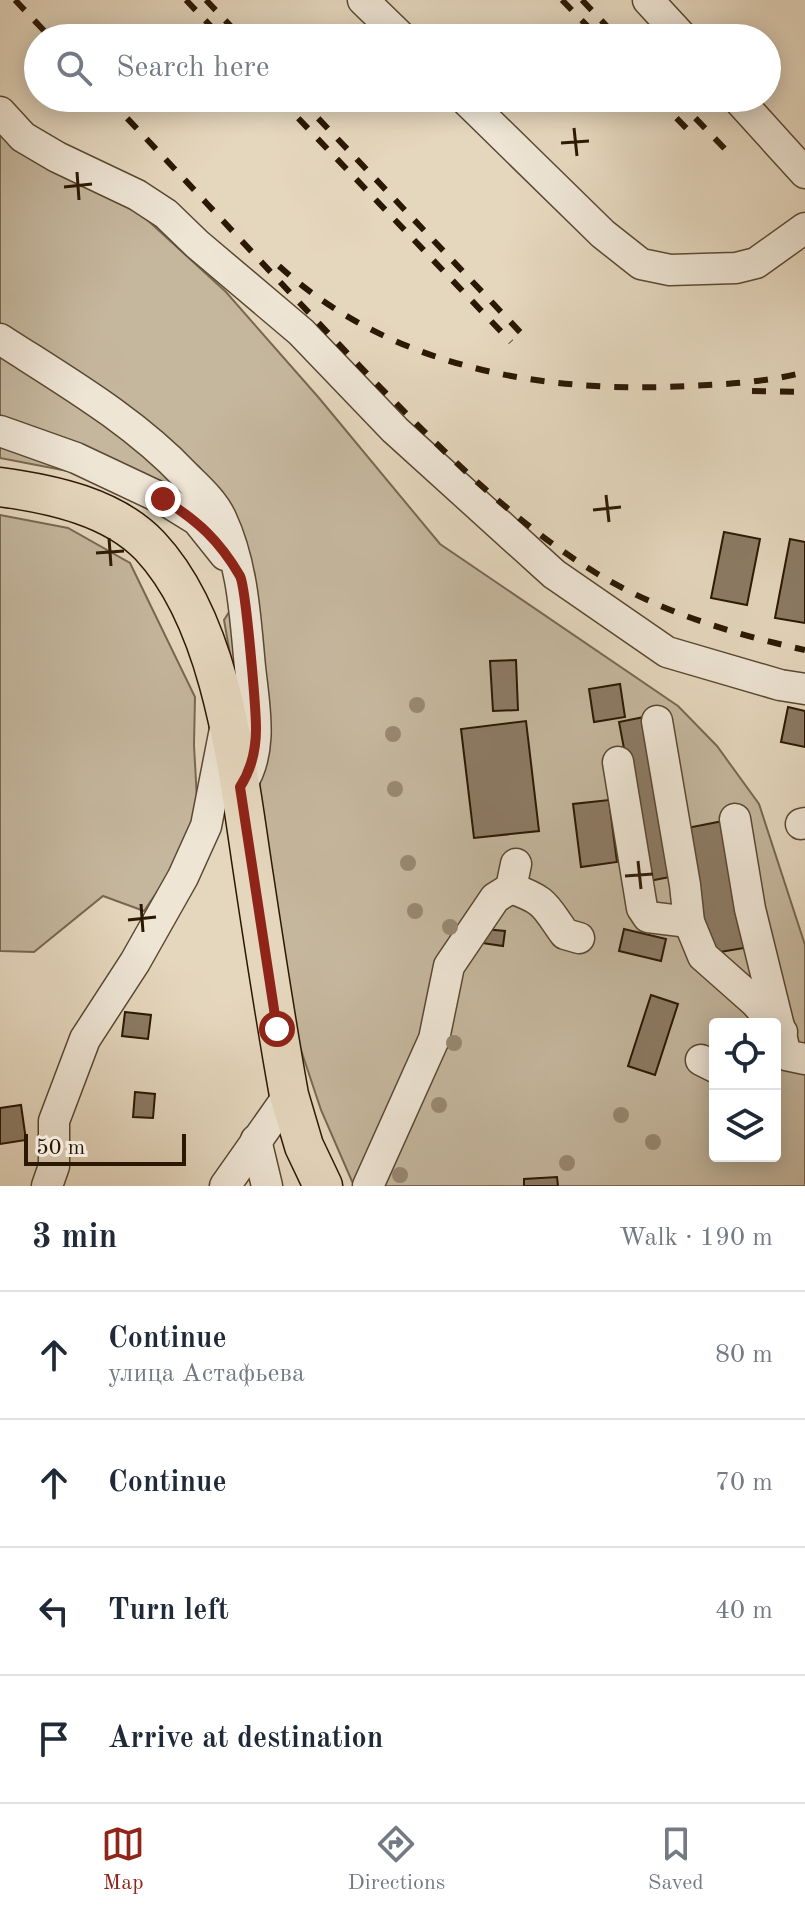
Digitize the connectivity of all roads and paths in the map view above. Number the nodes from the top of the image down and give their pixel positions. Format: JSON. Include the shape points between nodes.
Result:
{"nodes":[{"id":1,"x":363,"y":0,"type":"edge"},
{"id":2,"x":648,"y":0,"type":"edge"},
{"id":3,"x":388,"y":24,"type":"edge"},
{"id":4,"x":670,"y":24,"type":"edge"},
{"id":5,"x":0,"y":112,"type":"edge"},
{"id":6,"x":478,"y":112,"type":"edge"},
{"id":7,"x":750,"y":112,"type":"edge"},
{"id":8,"x":805,"y":173,"type":"edge"},
{"id":9,"x":805,"y":228,"type":"edge"},
{"id":10,"x":0,"y":339,"type":"edge"},
{"id":11,"x":0,"y":431,"type":"edge"},
{"id":12,"x":0,"y":487,"type":"edge"},
{"id":13,"x":242,"y":580,"type":"junction"},
{"id":14,"x":805,"y":689,"type":"edge"},
{"id":15,"x":227,"y":719,"type":"junction"},
{"id":16,"x":657,"y":721,"type":"dead end"},
{"id":17,"x":618,"y":762,"type":"dead end"},
{"id":18,"x":240,"y":787,"type":"junction"},
{"id":19,"x":735,"y":819,"type":"dead end"},
{"id":20,"x":689,"y":922,"type":"junction"},
{"id":21,"x":579,"y":938,"type":"dead end"},
{"id":22,"x":787,"y":1051,"type":"edge"},
{"id":23,"x":289,"y":1095,"type":"junction"},
{"id":24,"x":256,"y":1140,"type":"junction"},
{"id":25,"x":55,"y":1179,"type":"edge"},
{"id":26,"x":225,"y":1186,"type":"edge"},
{"id":27,"x":267,"y":1186,"type":"edge"},
{"id":28,"x":323,"y":1186,"type":"edge"},
{"id":29,"x":368,"y":1186,"type":"edge"}],
"edges":[{"from":1,"to":3,"type":"street"},
{"from":2,"to":4,"type":"street"},
{"from":5,"to":14,"type":"street","via":[[23,137],[166,214],[301,332],[395,430],[554,574],[667,652]]},
{"from":6,"to":9,"type":"street","via":[[603,234],[641,264],[670,270],[736,268],[756,263]]},
{"from":7,"to":8,"type":"street"},
{"from":10,"to":13,"type":"street","via":[[160,448],[215,508]]},
{"from":11,"to":13,"type":"street","via":[[76,458],[197,520]]},
{"from":12,"to":15,"type":"main road","via":[[69,501],[113,518],[149,545],[183,588]]},
{"from":13,"to":18,"type":"street","via":[[256,730],[250,772]]},
{"from":15,"to":18,"type":"main road"},
{"from":15,"to":25,"type":"street","via":[[206,826],[149,937],[85,1039],[54,1121]]},
{"from":16,"to":20,"type":"street"},
{"from":17,"to":20,"type":"street","via":[[642,908],[648,917]]},
{"from":18,"to":23,"type":"main road"},
{"from":19,"to":22,"type":"street","via":[[750,909]]},
{"from":20,"to":22,"type":"street","via":[[703,956],[755,1002]]},
{"from":21,"to":29,"type":"street","via":[[565,934],[547,906],[513,876],[449,966],[434,1039]]},
{"from":23,"to":24,"type":"street"},
{"from":23,"to":28,"type":"main road"},
{"from":24,"to":26,"type":"street"},
{"from":24,"to":27,"type":"street"}]}
